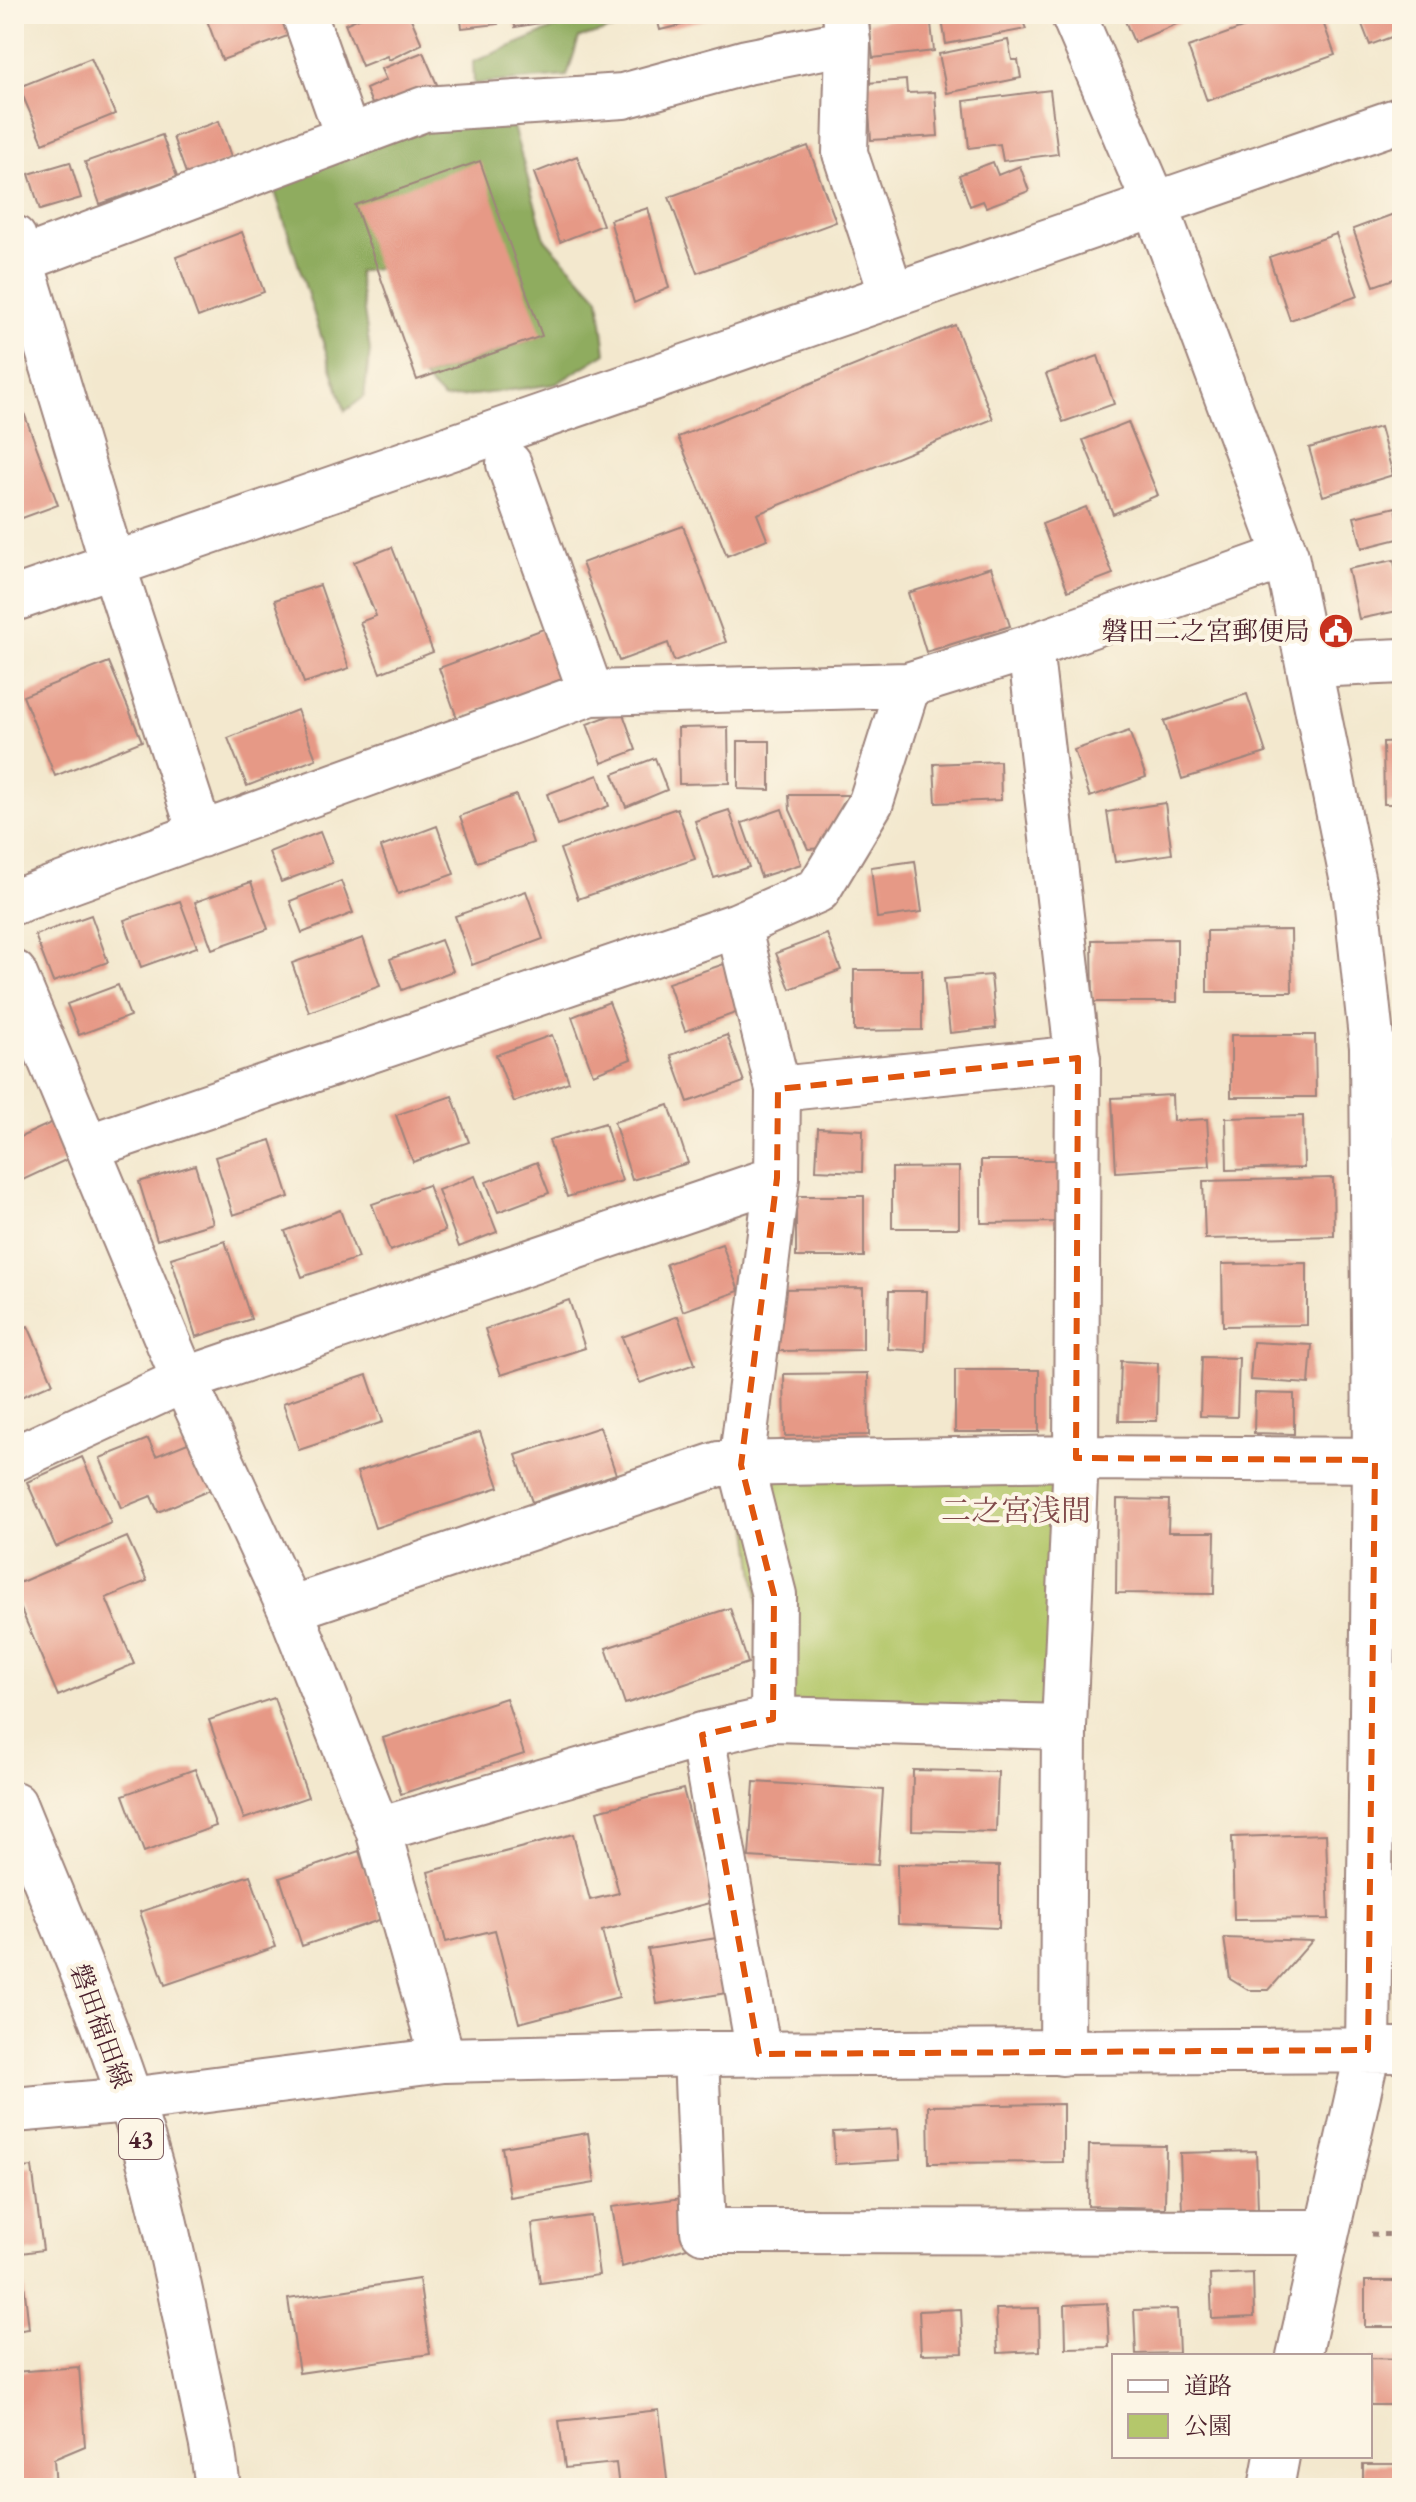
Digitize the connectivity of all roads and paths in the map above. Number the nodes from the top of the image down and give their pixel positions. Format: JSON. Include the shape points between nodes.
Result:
{"nodes":[{"id":1,"x":304,"y":14,"type":"edge"},
{"id":2,"x":1073,"y":14,"type":"edge"},
{"id":3,"x":846,"y":28,"type":"edge"},
{"id":4,"x":1402,"y":119,"type":"edge"},
{"id":5,"x":348,"y":138,"type":"junction"},
{"id":6,"x":1155,"y":204,"type":"junction"},
{"id":7,"x":20,"y":275,"type":"edge"},
{"id":8,"x":892,"y":295,"type":"junction"},
{"id":9,"x":509,"y":464,"type":"dead end"},
{"id":10,"x":1286,"y":556,"type":"junction"},
{"id":11,"x":113,"y":565,"type":"junction"},
{"id":12,"x":14,"y":599,"type":"edge"},
{"id":13,"x":1030,"y":647,"type":"junction"},
{"id":14,"x":1402,"y":661,"type":"edge"},
{"id":15,"x":1311,"y":665,"type":"junction"},
{"id":16,"x":908,"y":685,"type":"junction"},
{"id":17,"x":591,"y":693,"type":"junction"},
{"id":18,"x":201,"y":835,"type":"junction"},
{"id":19,"x":14,"y":902,"type":"edge"},
{"id":20,"x":738,"y":925,"type":"junction"},
{"id":21,"x":14,"y":973,"type":"edge"},
{"id":22,"x":1387,"y":1046,"type":"edge"},
{"id":23,"x":1078,"y":1058,"type":"junction"},
{"id":24,"x":778,"y":1089,"type":"junction"},
{"id":25,"x":87,"y":1147,"type":"junction"},
{"id":26,"x":777,"y":1178,"type":"junction"},
{"id":27,"x":184,"y":1380,"type":"junction"},
{"id":28,"x":1076,"y":1458,"type":"junction"},
{"id":29,"x":14,"y":1459,"type":"edge"},
{"id":30,"x":1389,"y":1460,"type":"edge"},
{"id":31,"x":741,"y":1465,"type":"junction"},
{"id":32,"x":290,"y":1609,"type":"junction"},
{"id":33,"x":773,"y":1719,"type":"junction"},
{"id":34,"x":1064,"y":1727,"type":"junction"},
{"id":35,"x":702,"y":1735,"type":"junction"},
{"id":36,"x":14,"y":1804,"type":"edge"},
{"id":37,"x":378,"y":1830,"type":"junction"},
{"id":38,"x":1385,"y":2050,"type":"edge"},
{"id":39,"x":1062,"y":2053,"type":"junction"},
{"id":40,"x":696,"y":2054,"type":"junction"},
{"id":41,"x":759,"y":2054,"type":"junction"},
{"id":42,"x":443,"y":2060,"type":"junction"},
{"id":43,"x":129,"y":2100,"type":"junction"},
{"id":44,"x":14,"y":2110,"type":"edge"},
{"id":45,"x":1327,"y":2232,"type":"junction"},
{"id":46,"x":1370,"y":2234,"type":"dead end"},
{"id":47,"x":1402,"y":2235,"type":"edge"},
{"id":48,"x":1299,"y":2354,"type":"edge"},
{"id":49,"x":1277,"y":2458,"type":"edge"},
{"id":50,"x":218,"y":2488,"type":"edge"},
{"id":51,"x":1271,"y":2488,"type":"edge"}],
"edges":[{"from":1,"to":5,"type":"street"},
{"from":2,"to":6,"type":"street"},
{"from":3,"to":5,"type":"street","via":[[623,96],[424,109]]},
{"from":3,"to":8,"type":"street","via":[[845,153]]},
{"from":4,"to":6,"type":"street"},
{"from":5,"to":7,"type":"street"},
{"from":6,"to":8,"type":"street"},
{"from":6,"to":10,"type":"street"},
{"from":7,"to":11,"type":"street"},
{"from":8,"to":11,"type":"street"},
{"from":9,"to":17,"type":"street"},
{"from":10,"to":13,"type":"street"},
{"from":10,"to":15,"type":"street"},
{"from":11,"to":12,"type":"street"},
{"from":11,"to":18,"type":"street"},
{"from":13,"to":16,"type":"street"},
{"from":13,"to":23,"type":"street"},
{"from":14,"to":15,"type":"street"},
{"from":15,"to":22,"type":"street"},
{"from":16,"to":17,"type":"street"},
{"from":16,"to":20,"type":"street","via":[[871,802],[818,890]]},
{"from":17,"to":18,"type":"street"},
{"from":18,"to":19,"type":"street"},
{"from":20,"to":24,"type":"street"},
{"from":20,"to":25,"type":"street"},
{"from":21,"to":25,"type":"street"},
{"from":22,"to":30,"type":"street"},
{"from":23,"to":24,"type":"street"},
{"from":23,"to":28,"type":"street"},
{"from":24,"to":26,"type":"street"},
{"from":25,"to":27,"type":"street"},
{"from":26,"to":27,"type":"street"},
{"from":26,"to":31,"type":"street"},
{"from":27,"to":29,"type":"street"},
{"from":27,"to":32,"type":"street"},
{"from":28,"to":30,"type":"street"},
{"from":28,"to":31,"type":"street"},
{"from":28,"to":34,"type":"street"},
{"from":30,"to":38,"type":"street"},
{"from":31,"to":32,"type":"street","via":[[719,1464]]},
{"from":31,"to":33,"type":"street","via":[[774,1595]]},
{"from":32,"to":37,"type":"street"},
{"from":33,"to":34,"type":"street"},
{"from":33,"to":35,"type":"street"},
{"from":34,"to":39,"type":"street"},
{"from":35,"to":37,"type":"street"},
{"from":35,"to":41,"type":"street"},
{"from":36,"to":43,"type":"street","name":"磐田福田線","number":"43"},
{"from":37,"to":42,"type":"street"},
{"from":38,"to":39,"type":"street"},
{"from":38,"to":45,"type":"street"},
{"from":39,"to":41,"type":"street"},
{"from":40,"to":41,"type":"street"},
{"from":40,"to":42,"type":"street"},
{"from":40,"to":45,"type":"street","via":[[703,2231]]},
{"from":42,"to":43,"type":"street"},
{"from":43,"to":44,"type":"street"},
{"from":43,"to":50,"type":"street","name":"磐田福田線","number":"43","via":[[154,2178]]},
{"from":45,"to":48,"type":"street"},
{"from":46,"to":47,"type":"path"},
{"from":49,"to":51,"type":"street"}]}
